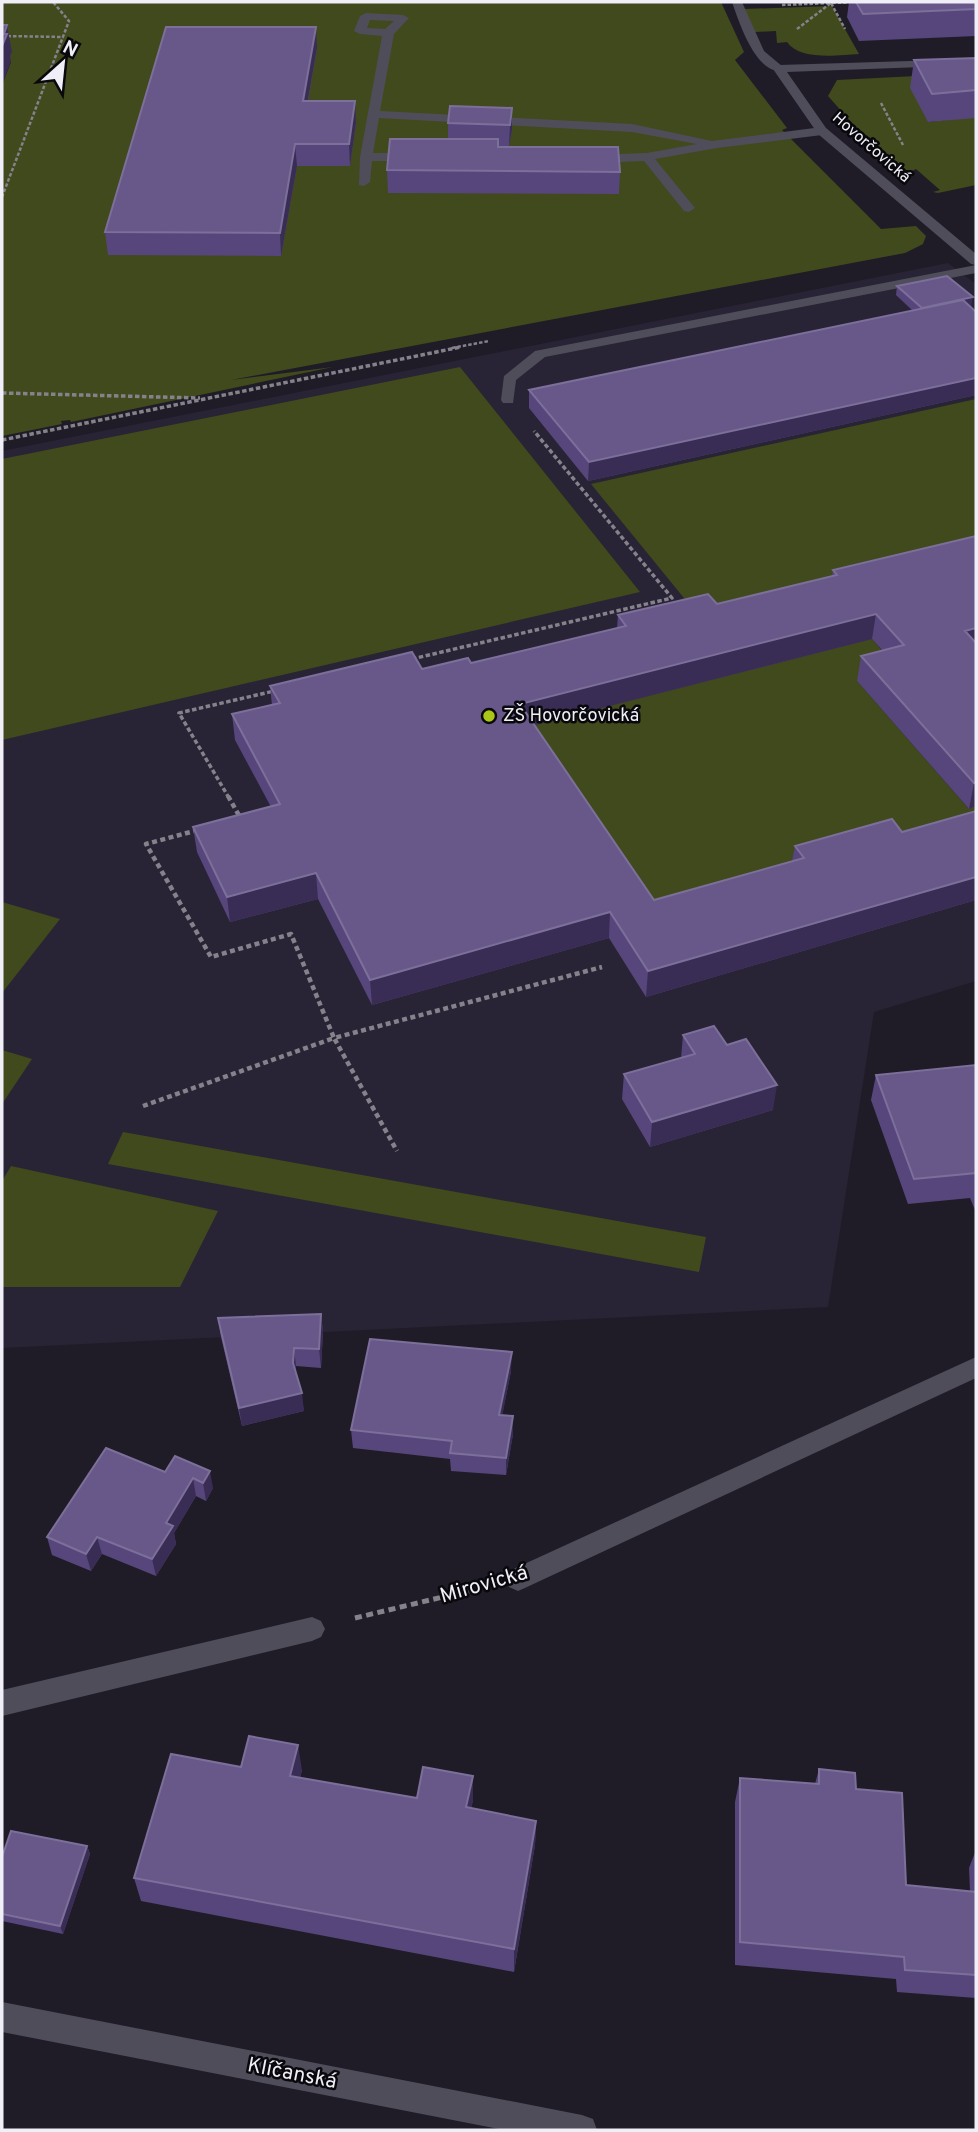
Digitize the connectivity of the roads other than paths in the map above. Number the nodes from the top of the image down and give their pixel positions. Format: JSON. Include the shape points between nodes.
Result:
{"nodes":[{"id":1,"x":738,"y":5,"type":"edge"},
{"id":2,"x":388,"y":33,"type":"dead end"},
{"id":3,"x":976,"y":62,"type":"edge"},
{"id":4,"x":779,"y":69,"type":"junction"},
{"id":5,"x":374,"y":114,"type":"junction"},
{"id":6,"x":822,"y":131,"type":"junction"},
{"id":7,"x":717,"y":144,"type":"junction"},
{"id":8,"x":366,"y":157,"type":"junction"},
{"id":9,"x":435,"y":157,"type":"edge"},
{"id":10,"x":647,"y":157,"type":"junction"},
{"id":11,"x":571,"y":159,"type":"edge"},
{"id":12,"x":364,"y":182,"type":"dead end"},
{"id":13,"x":689,"y":208,"type":"dead end"},
{"id":14,"x":976,"y":261,"type":"edge"},
{"id":15,"x":976,"y":269,"type":"edge"},
{"id":16,"x":509,"y":400,"type":"road end"},
{"id":17,"x":976,"y":1367,"type":"edge"},
{"id":18,"x":518,"y":1579,"type":"road end"},
{"id":19,"x":312,"y":1629,"type":"road end"},
{"id":20,"x":2,"y":1703,"type":"edge"},
{"id":21,"x":2,"y":2017,"type":"edge"},
{"id":22,"x":582,"y":2130,"type":"edge"}],
"edges":[{"from":1,"to":4,"type":"street","name":"Hovorčovická","via":[[759,53]]},
{"from":2,"to":5,"type":"street"},
{"from":3,"to":4,"type":"street"},
{"from":4,"to":6,"type":"street","name":"Hovorčovická"},
{"from":5,"to":7,"type":"street","via":[[632,128]]},
{"from":5,"to":8,"type":"street"},
{"from":6,"to":7,"type":"street"},
{"from":6,"to":14,"type":"street","name":"Hovorčovická"},
{"from":7,"to":10,"type":"street"},
{"from":8,"to":9,"type":"street"},
{"from":8,"to":12,"type":"street"},
{"from":10,"to":11,"type":"street"},
{"from":10,"to":13,"type":"street"},
{"from":15,"to":16,"type":"street","via":[[540,354],[509,379]]},
{"from":17,"to":18,"type":"street","name":"Mirovická"},
{"from":19,"to":20,"type":"street"},
{"from":21,"to":22,"type":"street","name":"Klíčanská"}]}
